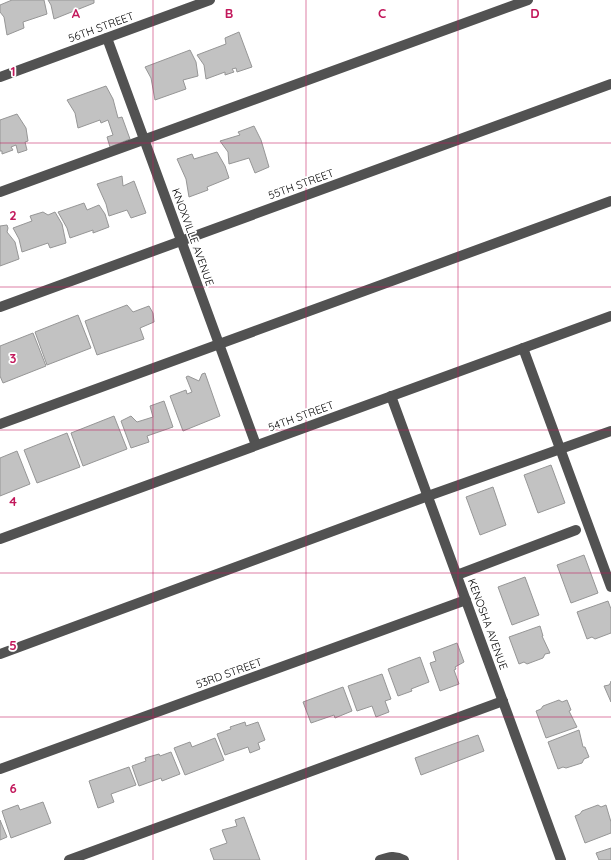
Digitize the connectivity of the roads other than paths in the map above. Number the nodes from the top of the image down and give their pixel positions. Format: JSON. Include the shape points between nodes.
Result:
{"nodes":[{"id":1,"x":210,"y":0,"type":"edge"},
{"id":2,"x":528,"y":0,"type":"edge"},
{"id":3,"x":108,"y":38,"type":"junction"},
{"id":4,"x":0,"y":77,"type":"edge"},
{"id":5,"x":611,"y":84,"type":"edge"},
{"id":6,"x":145,"y":140,"type":"junction"},
{"id":7,"x":0,"y":192,"type":"edge"},
{"id":8,"x":611,"y":201,"type":"edge"},
{"id":9,"x":182,"y":240,"type":"junction"},
{"id":10,"x":0,"y":307,"type":"edge"},
{"id":11,"x":611,"y":316,"type":"edge"},
{"id":12,"x":220,"y":344,"type":"junction"},
{"id":13,"x":524,"y":348,"type":"junction"},
{"id":14,"x":391,"y":396,"type":"junction"},
{"id":15,"x":0,"y":424,"type":"edge"},
{"id":16,"x":611,"y":431,"type":"edge"},
{"id":17,"x":256,"y":445,"type":"junction"},
{"id":18,"x":560,"y":449,"type":"junction"},
{"id":19,"x":428,"y":496,"type":"junction"},
{"id":20,"x":576,"y":530,"type":"dead end"},
{"id":21,"x":0,"y":539,"type":"edge"},
{"id":22,"x":606,"y":560,"type":"edge"},
{"id":23,"x":457,"y":575,"type":"junction"},
{"id":24,"x":611,"y":587,"type":"edge"},
{"id":25,"x":466,"y":600,"type":"junction"},
{"id":26,"x":0,"y":654,"type":"edge"},
{"id":27,"x":503,"y":701,"type":"junction"},
{"id":28,"x":0,"y":769,"type":"edge"},
{"id":29,"x":69,"y":860,"type":"edge"},
{"id":30,"x":380,"y":860,"type":"edge"},
{"id":31,"x":404,"y":860,"type":"edge"},
{"id":32,"x":561,"y":860,"type":"edge"}],
"edges":[{"from":1,"to":3,"type":"street","name":"56TH STREET"},
{"from":2,"to":6,"type":"street"},
{"from":3,"to":4,"type":"street","name":"56TH STREET"},
{"from":3,"to":6,"type":"street","name":"KNOXVILLE AVENUE"},
{"from":5,"to":9,"type":"street","name":"55TH STREET"},
{"from":6,"to":7,"type":"street"},
{"from":6,"to":9,"type":"street","name":"KNOXVILLE AVENUE"},
{"from":8,"to":12,"type":"street"},
{"from":9,"to":10,"type":"street","name":"55TH STREET"},
{"from":9,"to":12,"type":"street","name":"KNOXVILLE AVENUE"},
{"from":11,"to":13,"type":"street","name":"54TH STREET"},
{"from":12,"to":15,"type":"street"},
{"from":12,"to":17,"type":"street","name":"KNOXVILLE AVENUE"},
{"from":13,"to":14,"type":"street","name":"54TH STREET"},
{"from":13,"to":18,"type":"street"},
{"from":14,"to":17,"type":"street","name":"54TH STREET"},
{"from":14,"to":19,"type":"street","name":"KENOSHA AVENUE"},
{"from":16,"to":18,"type":"street"},
{"from":17,"to":21,"type":"street","name":"54TH STREET"},
{"from":18,"to":19,"type":"street"},
{"from":18,"to":22,"type":"street"},
{"from":19,"to":23,"type":"street","name":"KENOSHA AVENUE"},
{"from":19,"to":26,"type":"street"},
{"from":20,"to":23,"type":"street"},
{"from":22,"to":24,"type":"street"},
{"from":23,"to":25,"type":"street","name":"KENOSHA AVENUE"},
{"from":25,"to":27,"type":"street","name":"KENOSHA AVENUE"},
{"from":25,"to":28,"type":"street","name":"53RD STREET"},
{"from":27,"to":29,"type":"street"},
{"from":27,"to":32,"type":"street","name":"KENOSHA AVENUE"},
{"from":30,"to":31,"type":"street","via":[[390,856]]}]}
